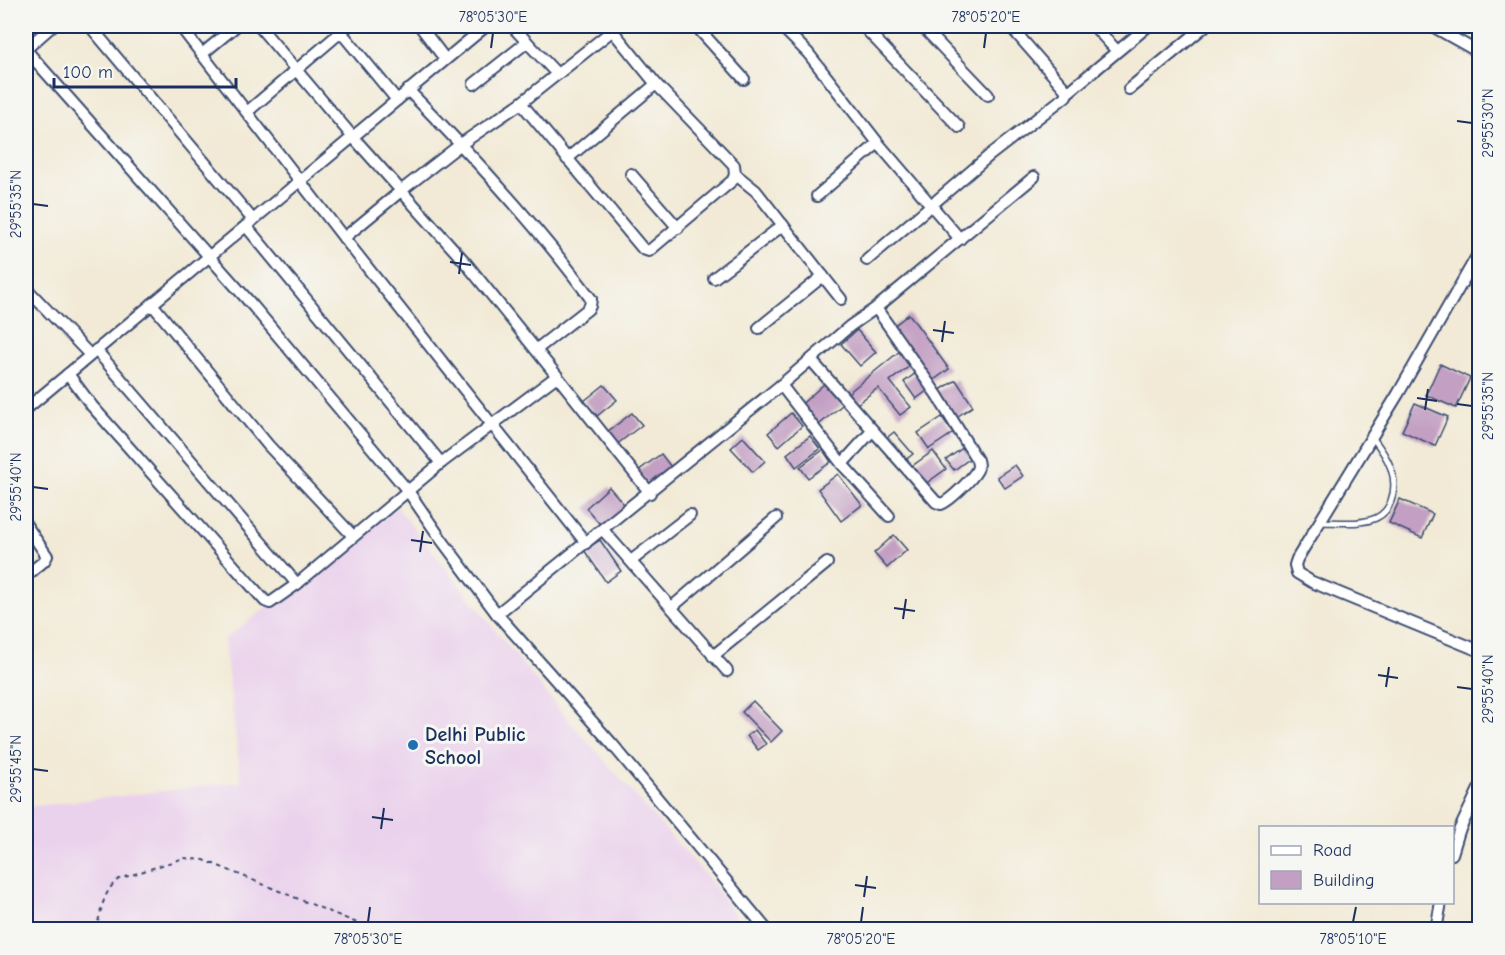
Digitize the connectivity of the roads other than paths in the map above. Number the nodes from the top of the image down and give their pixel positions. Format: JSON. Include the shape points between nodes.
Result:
{"nodes":[{"id":1,"x":52,"y":26,"type":"edge"},
{"id":2,"x":90,"y":26,"type":"edge"},
{"id":3,"x":180,"y":26,"type":"edge"},
{"id":4,"x":236,"y":26,"type":"edge"},
{"id":5,"x":259,"y":26,"type":"edge"},
{"id":6,"x":420,"y":26,"type":"edge"},
{"id":7,"x":486,"y":26,"type":"edge"},
{"id":8,"x":512,"y":26,"type":"edge"},
{"id":9,"x":696,"y":26,"type":"edge"},
{"id":10,"x":781,"y":26,"type":"edge"},
{"id":11,"x":863,"y":26,"type":"edge"},
{"id":12,"x":922,"y":26,"type":"edge"},
{"id":13,"x":1010,"y":26,"type":"edge"},
{"id":14,"x":1094,"y":26,"type":"edge"},
{"id":15,"x":1148,"y":26,"type":"edge"},
{"id":16,"x":1205,"y":26,"type":"edge"},
{"id":17,"x":1432,"y":26,"type":"edge"},
{"id":18,"x":342,"y":28,"type":"edge"},
{"id":19,"x":615,"y":28,"type":"edge"},
{"id":20,"x":527,"y":42,"type":"junction"},
{"id":21,"x":26,"y":50,"type":"edge"},
{"id":22,"x":1117,"y":51,"type":"junction"},
{"id":23,"x":1479,"y":53,"type":"edge"},
{"id":24,"x":202,"y":54,"type":"junction"},
{"id":25,"x":445,"y":59,"type":"junction"},
{"id":26,"x":296,"y":70,"type":"junction"},
{"id":27,"x":557,"y":74,"type":"junction"},
{"id":28,"x":744,"y":79,"type":"dead end"},
{"id":29,"x":474,"y":84,"type":"dead end"},
{"id":30,"x":656,"y":84,"type":"junction"},
{"id":31,"x":1129,"y":89,"type":"dead end"},
{"id":32,"x":408,"y":90,"type":"junction"},
{"id":33,"x":1066,"y":94,"type":"junction"},
{"id":34,"x":988,"y":95,"type":"dead end"},
{"id":35,"x":397,"y":100,"type":"junction"},
{"id":36,"x":520,"y":103,"type":"junction"},
{"id":37,"x":247,"y":112,"type":"junction"},
{"id":38,"x":959,"y":127,"type":"dead end"},
{"id":39,"x":352,"y":136,"type":"junction"},
{"id":40,"x":878,"y":142,"type":"junction"},
{"id":41,"x":461,"y":144,"type":"junction"},
{"id":42,"x":567,"y":159,"type":"junction"},
{"id":43,"x":632,"y":174,"type":"dead end"},
{"id":44,"x":735,"y":174,"type":"junction"},
{"id":45,"x":1034,"y":177,"type":"dead end"},
{"id":46,"x":300,"y":181,"type":"junction"},
{"id":47,"x":402,"y":190,"type":"junction"},
{"id":48,"x":817,"y":196,"type":"dead end"},
{"id":49,"x":931,"y":206,"type":"junction"},
{"id":50,"x":249,"y":223,"type":"junction"},
{"id":51,"x":783,"y":225,"type":"junction"},
{"id":52,"x":678,"y":228,"type":"junction"},
{"id":53,"x":344,"y":238,"type":"junction"},
{"id":54,"x":960,"y":239,"type":"junction"},
{"id":55,"x":1479,"y":251,"type":"edge"},
{"id":56,"x":209,"y":256,"type":"junction"},
{"id":57,"x":867,"y":260,"type":"dead end"},
{"id":58,"x":823,"y":276,"type":"junction"},
{"id":59,"x":714,"y":278,"type":"dead end"},
{"id":60,"x":26,"y":288,"type":"edge"},
{"id":61,"x":842,"y":299,"type":"dead end"},
{"id":62,"x":152,"y":304,"type":"junction"},
{"id":63,"x":876,"y":308,"type":"junction"},
{"id":64,"x":759,"y":328,"type":"dead end"},
{"id":65,"x":537,"y":350,"type":"junction"},
{"id":66,"x":93,"y":353,"type":"junction"},
{"id":67,"x":811,"y":360,"type":"junction"},
{"id":68,"x":68,"y":374,"type":"junction"},
{"id":69,"x":557,"y":376,"type":"junction"},
{"id":70,"x":781,"y":386,"type":"junction"},
{"id":71,"x":26,"y":409,"type":"edge"},
{"id":72,"x":491,"y":424,"type":"junction"},
{"id":73,"x":872,"y":431,"type":"junction"},
{"id":74,"x":1372,"y":437,"type":"junction"},
{"id":75,"x":441,"y":463,"type":"junction"},
{"id":76,"x":842,"y":464,"type":"junction"},
{"id":77,"x":408,"y":490,"type":"junction"},
{"id":78,"x":650,"y":493,"type":"junction"},
{"id":79,"x":690,"y":515,"type":"dead end"},
{"id":80,"x":889,"y":516,"type":"dead end"},
{"id":81,"x":776,"y":518,"type":"dead end"},
{"id":82,"x":1320,"y":522,"type":"junction"},
{"id":83,"x":26,"y":525,"type":"edge"},
{"id":84,"x":603,"y":530,"type":"junction"},
{"id":85,"x":353,"y":536,"type":"junction"},
{"id":86,"x":586,"y":543,"type":"junction"},
{"id":87,"x":631,"y":561,"type":"junction"},
{"id":88,"x":827,"y":563,"type":"dead end"},
{"id":89,"x":26,"y":576,"type":"edge"},
{"id":90,"x":297,"y":584,"type":"junction"},
{"id":91,"x":672,"y":607,"type":"junction"},
{"id":92,"x":497,"y":614,"type":"junction"},
{"id":93,"x":1479,"y":651,"type":"edge"},
{"id":94,"x":713,"y":656,"type":"junction"},
{"id":95,"x":727,"y":671,"type":"dead end"},
{"id":96,"x":1479,"y":787,"type":"edge"},
{"id":97,"x":1454,"y":847,"type":"edge"},
{"id":98,"x":1441,"y":904,"type":"edge"},
{"id":99,"x":767,"y":930,"type":"edge"},
{"id":100,"x":1436,"y":930,"type":"edge"}],
"edges":[{"from":1,"to":21,"type":"street"},
{"from":2,"to":50,"type":"street"},
{"from":3,"to":24,"type":"street"},
{"from":4,"to":24,"type":"street"},
{"from":5,"to":26,"type":"street"},
{"from":6,"to":25,"type":"street"},
{"from":7,"to":25,"type":"street"},
{"from":8,"to":20,"type":"street"},
{"from":9,"to":28,"type":"street"},
{"from":10,"to":40,"type":"street","via":[[808,53]]},
{"from":11,"to":38,"type":"street"},
{"from":12,"to":34,"type":"street"},
{"from":13,"to":33,"type":"street"},
{"from":14,"to":22,"type":"street"},
{"from":15,"to":22,"type":"street"},
{"from":16,"to":31,"type":"street"},
{"from":17,"to":23,"type":"street"},
{"from":18,"to":26,"type":"street"},
{"from":18,"to":35,"type":"street"},
{"from":19,"to":27,"type":"street"},
{"from":19,"to":30,"type":"street"},
{"from":20,"to":27,"type":"street"},
{"from":20,"to":29,"type":"street"},
{"from":21,"to":56,"type":"street"},
{"from":22,"to":33,"type":"street"},
{"from":24,"to":37,"type":"street"},
{"from":25,"to":32,"type":"street"},
{"from":26,"to":37,"type":"street"},
{"from":26,"to":39,"type":"street"},
{"from":27,"to":36,"type":"street"},
{"from":30,"to":42,"type":"street"},
{"from":30,"to":44,"type":"street","via":[[734,165]]},
{"from":32,"to":35,"type":"street"},
{"from":32,"to":41,"type":"street"},
{"from":33,"to":49,"type":"street"},
{"from":35,"to":39,"type":"street"},
{"from":36,"to":41,"type":"street"},
{"from":36,"to":42,"type":"street"},
{"from":37,"to":46,"type":"street"},
{"from":39,"to":46,"type":"street"},
{"from":39,"to":47,"type":"street"},
{"from":40,"to":48,"type":"street"},
{"from":40,"to":49,"type":"street"},
{"from":41,"to":47,"type":"street"},
{"from":41,"to":65,"type":"street","via":[[591,299],[588,309]]},
{"from":42,"to":52,"type":"street","via":[[645,250],[654,248]]},
{"from":43,"to":52,"type":"street"},
{"from":44,"to":51,"type":"street","via":[[756,191]]},
{"from":44,"to":52,"type":"street"},
{"from":45,"to":54,"type":"street"},
{"from":46,"to":50,"type":"street"},
{"from":46,"to":53,"type":"street"},
{"from":47,"to":53,"type":"street"},
{"from":47,"to":65,"type":"street"},
{"from":49,"to":54,"type":"street"},
{"from":49,"to":57,"type":"street"},
{"from":50,"to":56,"type":"street"},
{"from":50,"to":75,"type":"street"},
{"from":51,"to":58,"type":"street"},
{"from":51,"to":59,"type":"street"},
{"from":53,"to":72,"type":"street"},
{"from":54,"to":63,"type":"street"},
{"from":55,"to":74,"type":"street"},
{"from":56,"to":62,"type":"street"},
{"from":56,"to":77,"type":"street"},
{"from":58,"to":61,"type":"street"},
{"from":58,"to":64,"type":"street"},
{"from":60,"to":66,"type":"street"},
{"from":62,"to":66,"type":"street"},
{"from":62,"to":85,"type":"street","via":[[268,444]]},
{"from":63,"to":67,"type":"street"},
{"from":63,"to":73,"type":"street","via":[[937,395],[977,460],[977,469],[941,504]]},
{"from":65,"to":69,"type":"street"},
{"from":66,"to":68,"type":"street"},
{"from":66,"to":90,"type":"street"},
{"from":67,"to":70,"type":"street"},
{"from":67,"to":73,"type":"street"},
{"from":68,"to":71,"type":"street"},
{"from":68,"to":90,"type":"street","via":[[265,601],[273,602]]},
{"from":69,"to":72,"type":"street"},
{"from":69,"to":78,"type":"street"},
{"from":70,"to":76,"type":"street"},
{"from":70,"to":78,"type":"street"},
{"from":72,"to":75,"type":"street"},
{"from":72,"to":86,"type":"street"},
{"from":73,"to":76,"type":"street"},
{"from":74,"to":82,"type":"street"},
{"from":74,"to":82,"type":"lane","via":[[1383,451],[1394,478],[1390,505],[1377,518]]},
{"from":75,"to":77,"type":"street"},
{"from":76,"to":80,"type":"street"},
{"from":77,"to":85,"type":"street"},
{"from":77,"to":92,"type":"street"},
{"from":78,"to":84,"type":"street"},
{"from":79,"to":87,"type":"street"},
{"from":81,"to":91,"type":"street"},
{"from":82,"to":93,"type":"street","via":[[1296,559],[1297,573]]},
{"from":83,"to":89,"type":"street","via":[[47,556]]},
{"from":84,"to":86,"type":"street"},
{"from":84,"to":87,"type":"street"},
{"from":85,"to":90,"type":"street"},
{"from":86,"to":92,"type":"street"},
{"from":87,"to":91,"type":"street"},
{"from":88,"to":94,"type":"street"},
{"from":91,"to":94,"type":"street"},
{"from":92,"to":99,"type":"street","via":[[613,745]]},
{"from":94,"to":95,"type":"street"},
{"from":96,"to":97,"type":"street"},
{"from":98,"to":100,"type":"street"}]}
